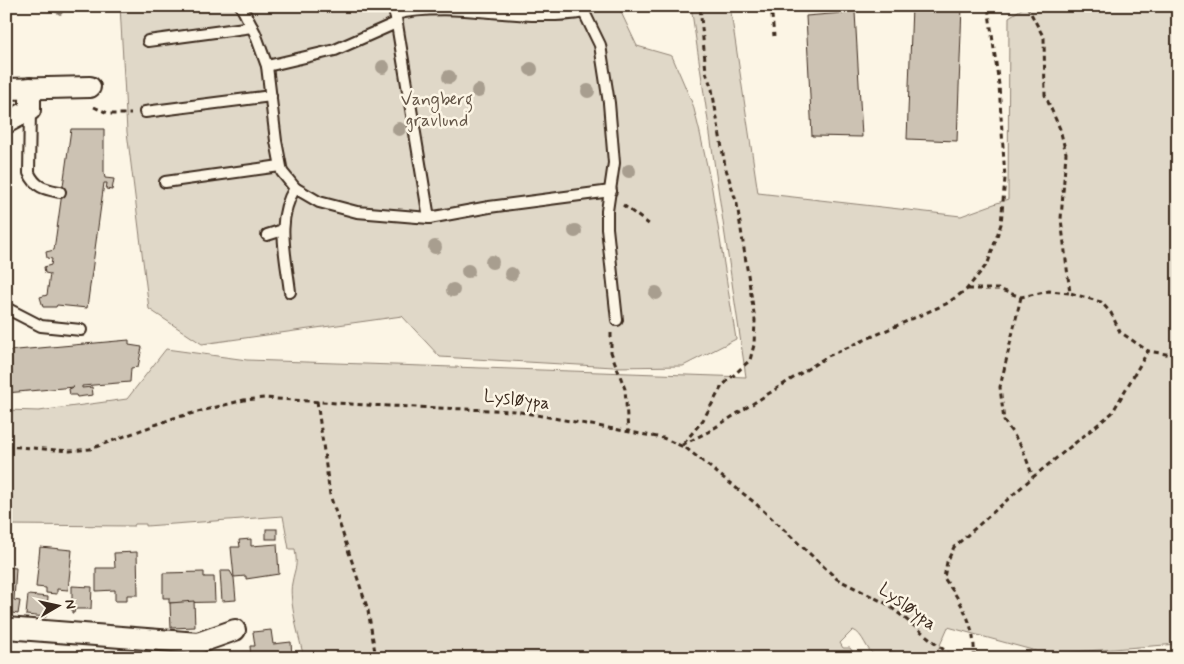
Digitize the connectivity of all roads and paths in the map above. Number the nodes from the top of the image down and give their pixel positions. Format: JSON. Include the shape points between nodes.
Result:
{"nodes":[{"id":1,"x":241,"y":6,"type":"edge"},
{"id":2,"x":700,"y":6,"type":"edge"},
{"id":3,"x":771,"y":6,"type":"edge"},
{"id":4,"x":988,"y":6,"type":"edge"},
{"id":5,"x":1027,"y":6,"type":"edge"},
{"id":6,"x":582,"y":9,"type":"edge"},
{"id":7,"x":395,"y":14,"type":"edge"},
{"id":8,"x":252,"y":27,"type":"junction"},
{"id":9,"x":774,"y":36,"type":"dead end"},
{"id":10,"x":148,"y":41,"type":"dead end"},
{"id":11,"x":267,"y":66,"type":"junction"},
{"id":12,"x":30,"y":88,"type":"junction"},
{"id":13,"x":90,"y":88,"type":"joint"},
{"id":14,"x":6,"y":89,"type":"edge"},
{"id":15,"x":271,"y":96,"type":"junction"},
{"id":16,"x":30,"y":110,"type":"junction"},
{"id":17,"x":145,"y":112,"type":"joint"},
{"id":18,"x":6,"y":123,"type":"edge"},
{"id":19,"x":280,"y":166,"type":"junction"},
{"id":20,"x":165,"y":182,"type":"dead end"},
{"id":21,"x":295,"y":188,"type":"junction"},
{"id":22,"x":611,"y":191,"type":"junction"},
{"id":23,"x":60,"y":192,"type":"dead end"},
{"id":24,"x":429,"y":218,"type":"junction"},
{"id":25,"x":650,"y":225,"type":"dead end"},
{"id":26,"x":283,"y":230,"type":"junction"},
{"id":27,"x":267,"y":234,"type":"dead end"},
{"id":28,"x":966,"y":290,"type":"junction"},
{"id":29,"x":290,"y":292,"type":"dead end"},
{"id":30,"x":1070,"y":294,"type":"junction"},
{"id":31,"x":1021,"y":297,"type":"junction"},
{"id":32,"x":6,"y":308,"type":"edge"},
{"id":33,"x":617,"y":320,"type":"joint"},
{"id":34,"x":81,"y":330,"type":"dead end"},
{"id":35,"x":1148,"y":351,"type":"junction"},
{"id":36,"x":1178,"y":356,"type":"edge"},
{"id":37,"x":317,"y":401,"type":"junction"},
{"id":38,"x":628,"y":431,"type":"junction"},
{"id":39,"x":682,"y":445,"type":"junction"},
{"id":40,"x":6,"y":446,"type":"edge"},
{"id":41,"x":1033,"y":477,"type":"junction"},
{"id":42,"x":6,"y":628,"type":"edge"},
{"id":43,"x":236,"y":630,"type":"dead end"},
{"id":44,"x":376,"y":658,"type":"edge"},
{"id":45,"x":954,"y":658,"type":"edge"},
{"id":46,"x":974,"y":658,"type":"edge"}],
"edges":[{"from":1,"to":8,"type":"lane"},
{"from":2,"to":39,"type":"path","via":[[706,72],[712,89],[725,166],[737,204],[755,320],[754,346],[750,360],[722,386],[703,420]]},
{"from":3,"to":9,"type":"path"},
{"from":4,"to":28,"type":"path","via":[[999,85],[1005,178],[998,232],[988,263]]},
{"from":5,"to":30,"type":"path","via":[[1044,38],[1045,95],[1060,129],[1066,153],[1061,219]]},
{"from":6,"to":7,"type":"lane","via":[[543,14],[426,8]]},
{"from":6,"to":22,"type":"lane","via":[[603,57],[614,163]]},
{"from":7,"to":11,"type":"lane","via":[[335,50]]},
{"from":7,"to":24,"type":"lane"},
{"from":8,"to":10,"type":"lane"},
{"from":8,"to":11,"type":"lane"},
{"from":11,"to":15,"type":"lane"},
{"from":12,"to":13,"type":"street"},
{"from":12,"to":14,"type":"street"},
{"from":12,"to":16,"type":"street"},
{"from":13,"to":17,"type":"path","via":[[92,106],[118,115]]},
{"from":15,"to":17,"type":"lane"},
{"from":15,"to":19,"type":"lane"},
{"from":16,"to":18,"type":"street"},
{"from":16,"to":23,"type":"lane","via":[[29,173],[40,188]]},
{"from":19,"to":20,"type":"lane"},
{"from":19,"to":21,"type":"lane"},
{"from":21,"to":24,"type":"lane","via":[[319,202],[340,209]]},
{"from":21,"to":26,"type":"lane","via":[[284,210]]},
{"from":22,"to":24,"type":"lane"},
{"from":22,"to":25,"type":"path","via":[[626,209]]},
{"from":22,"to":33,"type":"lane","via":[[606,211]]},
{"from":26,"to":27,"type":"lane"},
{"from":26,"to":29,"type":"lane"},
{"from":28,"to":31,"type":"path","via":[[998,289]]},
{"from":28,"to":39,"type":"path","via":[[946,304],[828,356]]},
{"from":30,"to":31,"type":"path","via":[[1049,291]]},
{"from":30,"to":35,"type":"path","via":[[1100,302],[1111,313],[1120,332]]},
{"from":31,"to":41,"type":"path","via":[[1000,387],[1004,421],[1022,447]]},
{"from":32,"to":34,"type":"lane","via":[[41,326]]},
{"from":33,"to":38,"type":"path","via":[[612,328],[611,352],[622,376]]},
{"from":35,"to":36,"type":"path"},
{"from":35,"to":41,"type":"path","via":[[1112,413]]},
{"from":37,"to":38,"type":"path","name":"Lysløypa","via":[[515,410]]},
{"from":37,"to":40,"type":"path","name":"Lysløypa","via":[[244,400],[174,418],[109,444],[83,450]]},
{"from":37,"to":44,"type":"path","via":[[330,495],[368,610]]},
{"from":38,"to":39,"type":"path","name":"Lysløypa"},
{"from":39,"to":45,"type":"path","name":"Lysløypa","via":[[776,520],[808,555],[836,579],[887,604]]},
{"from":41,"to":46,"type":"path","via":[[954,547],[947,562],[944,578],[964,608],[973,631]]},
{"from":42,"to":43,"type":"street","via":[[198,643]]}]}
